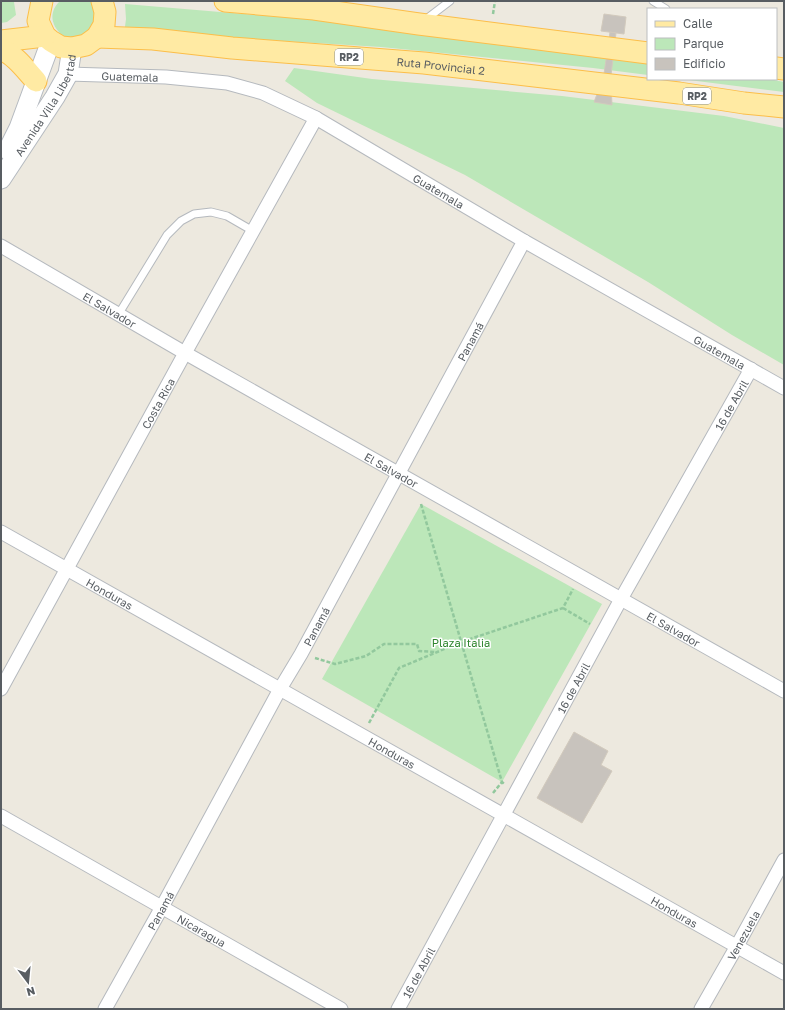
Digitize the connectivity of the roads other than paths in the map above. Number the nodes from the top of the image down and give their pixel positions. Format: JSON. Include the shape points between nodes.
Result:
{"nodes":[{"id":1,"x":42,"y":1,"type":"edge"},
{"id":2,"x":102,"y":1,"type":"edge"},
{"id":3,"x":225,"y":1,"type":"edge"},
{"id":4,"x":450,"y":1,"type":"edge"},
{"id":5,"x":653,"y":1,"type":"edge"},
{"id":6,"x":664,"y":8,"type":"edge"},
{"id":7,"x":419,"y":24,"type":"junction"},
{"id":8,"x":97,"y":37,"type":"junction"},
{"id":9,"x":48,"y":39,"type":"junction"},
{"id":10,"x":1,"y":41,"type":"edge"},
{"id":11,"x":72,"y":48,"type":"junction"},
{"id":12,"x":1,"y":49,"type":"edge"},
{"id":13,"x":647,"y":53,"type":"edge"},
{"id":14,"x":68,"y":74,"type":"junction"},
{"id":15,"x":36,"y":82,"type":"junction"},
{"id":16,"x":784,"y":107,"type":"edge"},
{"id":17,"x":316,"y":118,"type":"junction"},
{"id":18,"x":1,"y":164,"type":"edge"},
{"id":19,"x":1,"y":179,"type":"edge"},
{"id":20,"x":253,"y":231,"type":"junction"},
{"id":21,"x":524,"y":241,"type":"junction"},
{"id":22,"x":1,"y":246,"type":"edge"},
{"id":23,"x":118,"y":315,"type":"junction"},
{"id":24,"x":185,"y":353,"type":"junction"},
{"id":25,"x":751,"y":369,"type":"junction"},
{"id":26,"x":784,"y":388,"type":"edge"},
{"id":27,"x":398,"y":473,"type":"junction"},
{"id":28,"x":1,"y":532,"type":"edge"},
{"id":29,"x":68,"y":569,"type":"junction"},
{"id":30,"x":621,"y":599,"type":"junction"},
{"id":31,"x":1,"y":689,"type":"edge"},
{"id":32,"x":280,"y":689,"type":"junction"},
{"id":33,"x":784,"y":691,"type":"edge"},
{"id":34,"x":504,"y":815,"type":"junction"},
{"id":35,"x":1,"y":816,"type":"edge"},
{"id":36,"x":784,"y":860,"type":"edge"},
{"id":37,"x":162,"y":907,"type":"junction"},
{"id":38,"x":737,"y":946,"type":"junction"},
{"id":39,"x":784,"y":973,"type":"edge"},
{"id":40,"x":105,"y":1009,"type":"edge"},
{"id":41,"x":341,"y":1009,"type":"edge"},
{"id":42,"x":398,"y":1009,"type":"edge"},
{"id":43,"x":701,"y":1009,"type":"edge"}],
"edges":[{"from":1,"to":9,"type":"main road","via":[[38,21]]},
{"from":2,"to":8,"type":"main road","via":[[105,12],[104,26]]},
{"from":3,"to":7,"type":"main road","via":[[314,9]]},
{"from":4,"to":7,"type":"lane"},
{"from":5,"to":6,"type":"lane"},
{"from":7,"to":13,"type":"main road"},
{"from":8,"to":11,"type":"main road","via":[[86,45]]},
{"from":8,"to":16,"type":"main road","name":"Ruta Provincial 2","number":"RP2","via":[[153,39],[424,63]]},
{"from":9,"to":10,"type":"main road"},
{"from":9,"to":11,"type":"main road","via":[[61,47]]},
{"from":9,"to":15,"type":"street","name":"Avenida Villa Libertad"},
{"from":11,"to":14,"type":"street","name":"Avenida Villa Libertad"},
{"from":12,"to":15,"type":"main road","via":[[17,59]]},
{"from":14,"to":17,"type":"street","name":"Guatemala","via":[[166,77],[227,83],[264,93]]},
{"from":14,"to":19,"type":"street","name":"Avenida Villa Libertad"},
{"from":15,"to":18,"type":"street","name":"Avenida Villa Libertad","via":[[19,128]]},
{"from":17,"to":20,"type":"street","name":"Costa Rica"},
{"from":17,"to":21,"type":"street","name":"Guatemala"},
{"from":20,"to":23,"type":"lane","via":[[227,216],[211,212],[194,214],[181,221],[167,235]]},
{"from":20,"to":24,"type":"street","name":"Costa Rica"},
{"from":21,"to":25,"type":"street","name":"Guatemala"},
{"from":21,"to":27,"type":"street","name":"Panamá"},
{"from":22,"to":23,"type":"street","name":"El Salvador"},
{"from":23,"to":24,"type":"street","name":"El Salvador"},
{"from":24,"to":27,"type":"street","name":"El Salvador"},
{"from":24,"to":29,"type":"street","name":"Costa Rica"},
{"from":25,"to":26,"type":"street","name":"Guatemala"},
{"from":25,"to":30,"type":"street","name":"16 de Abril"},
{"from":27,"to":30,"type":"street","name":"El Salvador"},
{"from":27,"to":32,"type":"street","name":"Panamá"},
{"from":28,"to":29,"type":"street","name":"Honduras"},
{"from":29,"to":31,"type":"street","name":"Costa Rica"},
{"from":29,"to":32,"type":"street","name":"Honduras"},
{"from":30,"to":33,"type":"street","name":"El Salvador"},
{"from":30,"to":34,"type":"street","name":"16 de Abril"},
{"from":32,"to":34,"type":"street","name":"Honduras"},
{"from":32,"to":37,"type":"street","name":"Panamá"},
{"from":34,"to":38,"type":"street","name":"Honduras"},
{"from":34,"to":42,"type":"street","name":"16 de Abril"},
{"from":35,"to":37,"type":"street","name":"Nicaragua"},
{"from":36,"to":38,"type":"street","name":"Venezuela"},
{"from":37,"to":40,"type":"street","name":"Panamá"},
{"from":37,"to":41,"type":"street","name":"Nicaragua"},
{"from":38,"to":39,"type":"street","name":"Honduras"},
{"from":38,"to":43,"type":"street","name":"Venezuela"}]}
